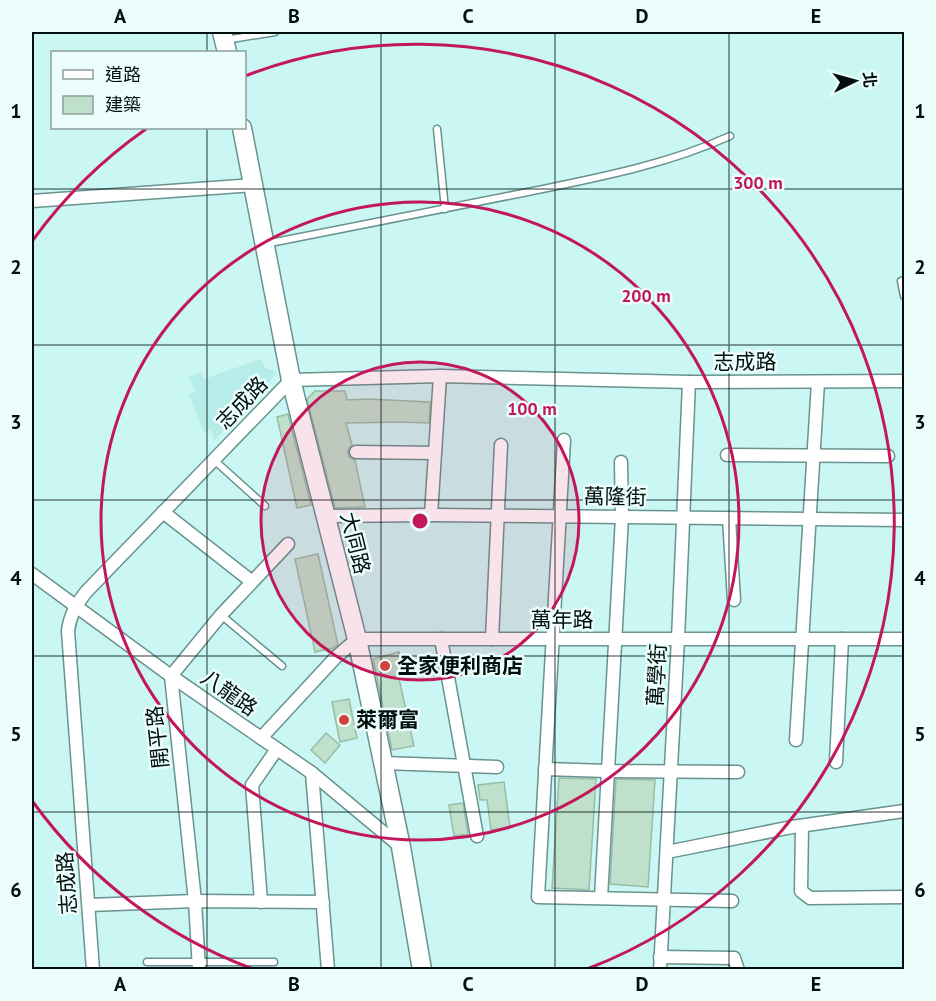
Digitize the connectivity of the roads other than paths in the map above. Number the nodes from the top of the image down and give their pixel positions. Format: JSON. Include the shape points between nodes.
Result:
{"nodes":[{"id":1,"x":276,"y":32,"type":"edge"},
{"id":2,"x":224,"y":42,"type":"edge"},
{"id":3,"x":242,"y":129,"type":"edge"},
{"id":4,"x":437,"y":129,"type":"dead end"},
{"id":5,"x":730,"y":136,"type":"dead end"},
{"id":6,"x":254,"y":185,"type":"junction"},
{"id":7,"x":32,"y":201,"type":"edge"},
{"id":8,"x":445,"y":209,"type":"junction"},
{"id":9,"x":265,"y":244,"type":"junction"},
{"id":10,"x":904,"y":280,"type":"edge"},
{"id":11,"x":904,"y":296,"type":"edge"},
{"id":12,"x":440,"y":376,"type":"junction"},
{"id":13,"x":291,"y":380,"type":"junction"},
{"id":14,"x":904,"y":381,"type":"edge"},
{"id":15,"x":689,"y":382,"type":"junction"},
{"id":16,"x":818,"y":382,"type":"junction"},
{"id":17,"x":564,"y":440,"type":"dead end"},
{"id":18,"x":501,"y":445,"type":"dead end"},
{"id":19,"x":356,"y":452,"type":"dead end"},
{"id":20,"x":435,"y":453,"type":"junction"},
{"id":21,"x":727,"y":455,"type":"dead end"},
{"id":22,"x":813,"y":455,"type":"junction"},
{"id":23,"x":888,"y":456,"type":"dead end"},
{"id":24,"x":214,"y":459,"type":"junction"},
{"id":25,"x":621,"y":462,"type":"dead end"},
{"id":26,"x":266,"y":506,"type":"dead end"},
{"id":27,"x":163,"y":512,"type":"junction"},
{"id":28,"x":431,"y":515,"type":"junction"},
{"id":29,"x":498,"y":515,"type":"junction"},
{"id":30,"x":325,"y":516,"type":"junction"},
{"id":31,"x":560,"y":516,"type":"junction"},
{"id":32,"x":622,"y":517,"type":"junction"},
{"id":33,"x":683,"y":518,"type":"junction"},
{"id":34,"x":729,"y":518,"type":"junction"},
{"id":35,"x":810,"y":519,"type":"junction"},
{"id":36,"x":904,"y":520,"type":"edge"},
{"id":37,"x":288,"y":544,"type":"dead end"},
{"id":38,"x":32,"y":574,"type":"edge"},
{"id":39,"x":252,"y":581,"type":"junction"},
{"id":40,"x":734,"y":600,"type":"dead end"},
{"id":41,"x":74,"y":606,"type":"junction"},
{"id":42,"x":221,"y":615,"type":"junction"},
{"id":43,"x":357,"y":639,"type":"junction"},
{"id":44,"x":441,"y":639,"type":"junction"},
{"id":45,"x":492,"y":639,"type":"junction"},
{"id":46,"x":552,"y":639,"type":"junction"},
{"id":47,"x":614,"y":639,"type":"junction"},
{"id":48,"x":678,"y":639,"type":"junction"},
{"id":49,"x":803,"y":639,"type":"junction"},
{"id":50,"x":842,"y":639,"type":"junction"},
{"id":51,"x":904,"y":639,"type":"edge"},
{"id":52,"x":282,"y":666,"type":"dead end"},
{"id":53,"x":171,"y":676,"type":"junction"},
{"id":54,"x":261,"y":738,"type":"junction"},
{"id":55,"x":796,"y":740,"type":"dead end"},
{"id":56,"x":277,"y":749,"type":"junction"},
{"id":57,"x":836,"y":762,"type":"dead end"},
{"id":58,"x":383,"y":763,"type":"junction"},
{"id":59,"x":464,"y":766,"type":"junction"},
{"id":60,"x":496,"y":767,"type":"dead end"},
{"id":61,"x":545,"y":769,"type":"junction"},
{"id":62,"x":608,"y":771,"type":"junction"},
{"id":63,"x":671,"y":771,"type":"junction"},
{"id":64,"x":738,"y":772,"type":"dead end"},
{"id":65,"x":312,"y":773,"type":"junction"},
{"id":66,"x":904,"y":811,"type":"edge"},
{"id":67,"x":802,"y":826,"type":"junction"},
{"id":68,"x":477,"y":836,"type":"dead end"},
{"id":69,"x":401,"y":847,"type":"junction"},
{"id":70,"x":666,"y":852,"type":"junction"},
{"id":71,"x":904,"y":897,"type":"edge"},
{"id":72,"x":601,"y":898,"type":"junction"},
{"id":73,"x":664,"y":900,"type":"junction"},
{"id":74,"x":195,"y":901,"type":"junction"},
{"id":75,"x":732,"y":901,"type":"dead end"},
{"id":76,"x":261,"y":902,"type":"junction"},
{"id":77,"x":323,"y":902,"type":"junction"},
{"id":78,"x":89,"y":905,"type":"junction"},
{"id":79,"x":147,"y":962,"type":"dead end"},
{"id":80,"x":274,"y":962,"type":"dead end"},
{"id":81,"x":660,"y":963,"type":"edge"},
{"id":82,"x":199,"y":966,"type":"edge"},
{"id":83,"x":93,"y":969,"type":"edge"},
{"id":84,"x":328,"y":969,"type":"edge"},
{"id":85,"x":422,"y":969,"type":"edge"},
{"id":86,"x":738,"y":969,"type":"edge"}],
"edges":[{"from":1,"to":2,"type":"lane"},
{"from":3,"to":6,"type":"main road","name":"大同路"},
{"from":4,"to":8,"type":"lane"},
{"from":5,"to":8,"type":"lane","via":[[624,172]]},
{"from":6,"to":7,"type":"street"},
{"from":6,"to":9,"type":"main road","name":"大同路"},
{"from":8,"to":9,"type":"lane"},
{"from":9,"to":13,"type":"main road","name":"大同路"},
{"from":10,"to":11,"type":"lane"},
{"from":12,"to":13,"type":"street","name":"志成路"},
{"from":12,"to":15,"type":"street","name":"志成路"},
{"from":12,"to":20,"type":"street"},
{"from":13,"to":24,"type":"street","name":"志成路"},
{"from":13,"to":30,"type":"main road","name":"大同路"},
{"from":14,"to":16,"type":"street","name":"志成路"},
{"from":15,"to":16,"type":"street","name":"志成路"},
{"from":15,"to":33,"type":"street","name":"萬學街"},
{"from":16,"to":22,"type":"street"},
{"from":17,"to":31,"type":"street"},
{"from":18,"to":29,"type":"street"},
{"from":19,"to":20,"type":"street"},
{"from":20,"to":28,"type":"street"},
{"from":21,"to":22,"type":"street"},
{"from":22,"to":23,"type":"street"},
{"from":22,"to":35,"type":"street"},
{"from":24,"to":26,"type":"lane"},
{"from":24,"to":27,"type":"street","name":"志成路"},
{"from":25,"to":32,"type":"street"},
{"from":27,"to":39,"type":"street"},
{"from":27,"to":41,"type":"street","name":"志成路"},
{"from":28,"to":29,"type":"street","name":"萬隆街"},
{"from":28,"to":30,"type":"street","name":"萬隆街"},
{"from":29,"to":31,"type":"street","name":"萬隆街"},
{"from":29,"to":45,"type":"street"},
{"from":30,"to":43,"type":"main road","name":"大同路"},
{"from":31,"to":32,"type":"street","name":"萬隆街"},
{"from":31,"to":46,"type":"street"},
{"from":32,"to":33,"type":"street","name":"萬隆街"},
{"from":32,"to":47,"type":"street"},
{"from":33,"to":34,"type":"street","name":"萬隆街"},
{"from":33,"to":48,"type":"street","name":"萬學街"},
{"from":34,"to":35,"type":"street","name":"萬隆街"},
{"from":34,"to":40,"type":"street"},
{"from":35,"to":36,"type":"street","name":"萬隆街"},
{"from":35,"to":49,"type":"street"},
{"from":37,"to":39,"type":"street","name":"開平路"},
{"from":38,"to":41,"type":"street","name":"八龍路"},
{"from":39,"to":42,"type":"street","name":"開平路"},
{"from":41,"to":53,"type":"street","name":"八龍路"},
{"from":41,"to":78,"type":"street","name":"志成路","via":[[68,631]]},
{"from":42,"to":52,"type":"lane"},
{"from":42,"to":53,"type":"street","name":"開平路"},
{"from":43,"to":44,"type":"street","name":"萬年路"},
{"from":43,"to":54,"type":"street"},
{"from":43,"to":58,"type":"main road","name":"大同路"},
{"from":44,"to":45,"type":"street","name":"萬年路"},
{"from":44,"to":59,"type":"street"},
{"from":45,"to":46,"type":"street","name":"萬年路"},
{"from":46,"to":47,"type":"street","name":"萬年路"},
{"from":46,"to":61,"type":"street"},
{"from":47,"to":48,"type":"street","name":"萬年路"},
{"from":47,"to":62,"type":"street"},
{"from":48,"to":49,"type":"street","name":"萬年路"},
{"from":48,"to":63,"type":"street","name":"萬學街"},
{"from":49,"to":50,"type":"street","name":"萬年路"},
{"from":49,"to":55,"type":"street"},
{"from":50,"to":51,"type":"street","name":"萬年路"},
{"from":50,"to":57,"type":"street"},
{"from":53,"to":54,"type":"street","name":"八龍路"},
{"from":53,"to":74,"type":"street","name":"開平路"},
{"from":54,"to":56,"type":"street","name":"八龍路"},
{"from":56,"to":65,"type":"street","name":"八龍路"},
{"from":56,"to":76,"type":"street","via":[[252,784]]},
{"from":58,"to":59,"type":"street"},
{"from":58,"to":69,"type":"main road","name":"大同路"},
{"from":59,"to":60,"type":"street"},
{"from":59,"to":68,"type":"street"},
{"from":61,"to":62,"type":"street"},
{"from":61,"to":72,"type":"street","via":[[538,897]]},
{"from":62,"to":63,"type":"street"},
{"from":62,"to":72,"type":"street"},
{"from":63,"to":64,"type":"street"},
{"from":63,"to":70,"type":"street","name":"萬學街"},
{"from":65,"to":69,"type":"street","name":"八龍路"},
{"from":65,"to":77,"type":"street"},
{"from":66,"to":67,"type":"street"},
{"from":67,"to":70,"type":"street"},
{"from":67,"to":71,"type":"street","via":[[801,891],[810,898]]},
{"from":69,"to":85,"type":"main road","name":"大同路"},
{"from":70,"to":73,"type":"street","name":"萬學街"},
{"from":72,"to":73,"type":"street"},
{"from":73,"to":75,"type":"street"},
{"from":73,"to":81,"type":"street","name":"萬學街"},
{"from":74,"to":76,"type":"street"},
{"from":74,"to":78,"type":"street"},
{"from":74,"to":82,"type":"street","name":"開平路"},
{"from":76,"to":77,"type":"street"},
{"from":77,"to":84,"type":"street"},
{"from":78,"to":83,"type":"street","name":"志成路"},
{"from":79,"to":82,"type":"lane"},
{"from":80,"to":82,"type":"lane"},
{"from":81,"to":86,"type":"street","via":[[734,958]]}]}
